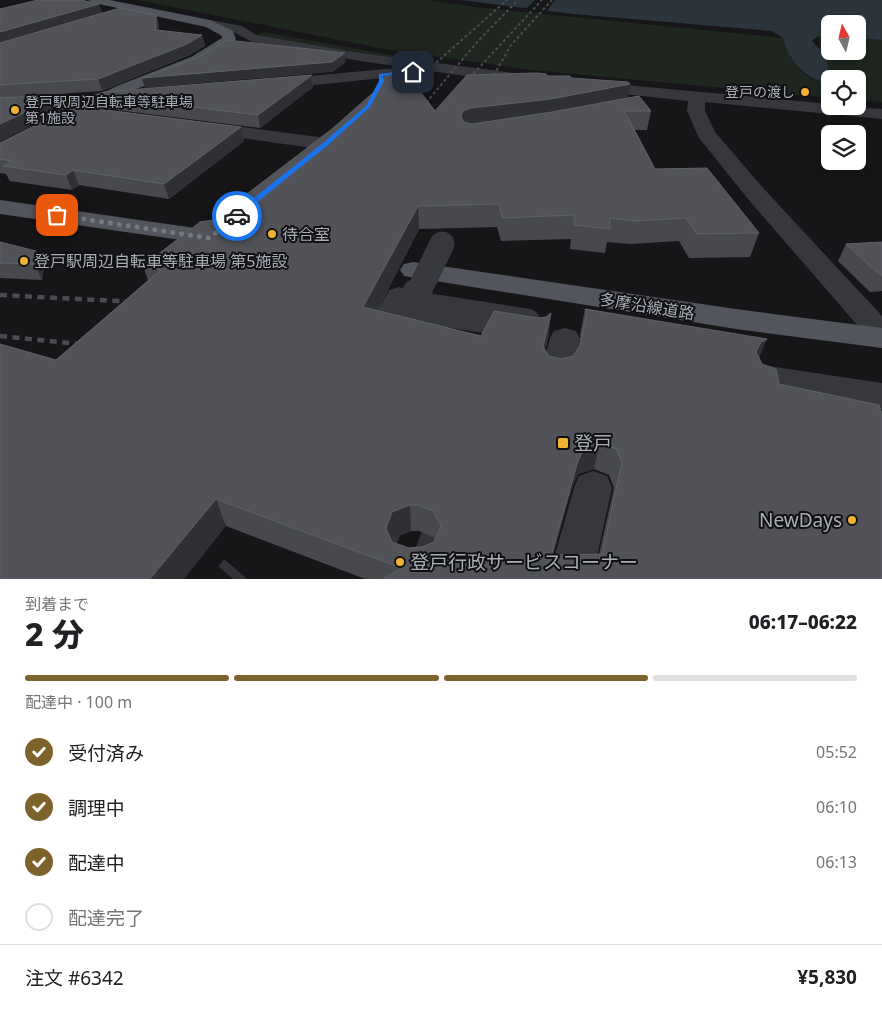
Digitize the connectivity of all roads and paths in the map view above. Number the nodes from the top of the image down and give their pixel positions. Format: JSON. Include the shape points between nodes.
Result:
{"nodes":[{"id":1,"x":94,"y":0,"type":"edge"},
{"id":2,"x":210,"y":24,"type":"junction"},
{"id":3,"x":413,"y":72,"type":"dead end"},
{"id":4,"x":536,"y":81,"type":"edge"},
{"id":5,"x":262,"y":85,"type":"edge"},
{"id":6,"x":574,"y":85,"type":"edge"},
{"id":7,"x":153,"y":94,"type":"edge"},
{"id":8,"x":104,"y":98,"type":"junction"},
{"id":9,"x":0,"y":104,"type":"edge"},
{"id":10,"x":697,"y":104,"type":"junction"},
{"id":11,"x":633,"y":109,"type":"edge"},
{"id":12,"x":75,"y":112,"type":"junction"},
{"id":13,"x":882,"y":114,"type":"edge"},
{"id":14,"x":112,"y":116,"type":"edge"},
{"id":15,"x":190,"y":126,"type":"edge"},
{"id":16,"x":0,"y":151,"type":"edge"},
{"id":17,"x":304,"y":161,"type":"edge"},
{"id":18,"x":0,"y":207,"type":"edge"},
{"id":19,"x":217,"y":232,"type":"edge"},
{"id":20,"x":442,"y":244,"type":"dead end"},
{"id":21,"x":413,"y":270,"type":"dead end"},
{"id":22,"x":537,"y":326,"type":"edge"},
{"id":23,"x":882,"y":334,"type":"edge"},
{"id":24,"x":565,"y":338,"type":"dead end"},
{"id":25,"x":882,"y":338,"type":"edge"},
{"id":26,"x":557,"y":372,"type":"edge"},
{"id":27,"x":764,"y":382,"type":"edge"},
{"id":28,"x":882,"y":396,"type":"edge"},
{"id":29,"x":593,"y":488,"type":"dead end"},
{"id":30,"x":570,"y":579,"type":"edge"}],
"edges":[{"from":1,"to":2,"type":"main road"},
{"from":2,"to":4,"type":"street","via":[[237,29],[252,38],[360,57]]},
{"from":2,"to":8,"type":"main road","via":[[228,34],[228,41],[200,57]]},
{"from":3,"to":5,"type":"street","via":[[378,82]]},
{"from":6,"to":10,"type":"street"},
{"from":7,"to":8,"type":"street"},
{"from":8,"to":9,"type":"street"},
{"from":8,"to":12,"type":"main road"},
{"from":10,"to":11,"type":"street"},
{"from":10,"to":13,"type":"street"},
{"from":10,"to":23,"type":"street","via":[[706,134]]},
{"from":12,"to":14,"type":"street"},
{"from":12,"to":16,"type":"main road"},
{"from":15,"to":17,"type":"street","via":[[333,137]]},
{"from":18,"to":19,"type":"main road"},
{"from":20,"to":22,"type":"street","bridge":true,"via":[[411,306]]},
{"from":21,"to":25,"type":"main road","name":"多摩沿線道路"},
{"from":24,"to":26,"type":"street"},
{"from":27,"to":28,"type":"street","via":[[762,377]]},
{"from":29,"to":30,"type":"street"}]}
